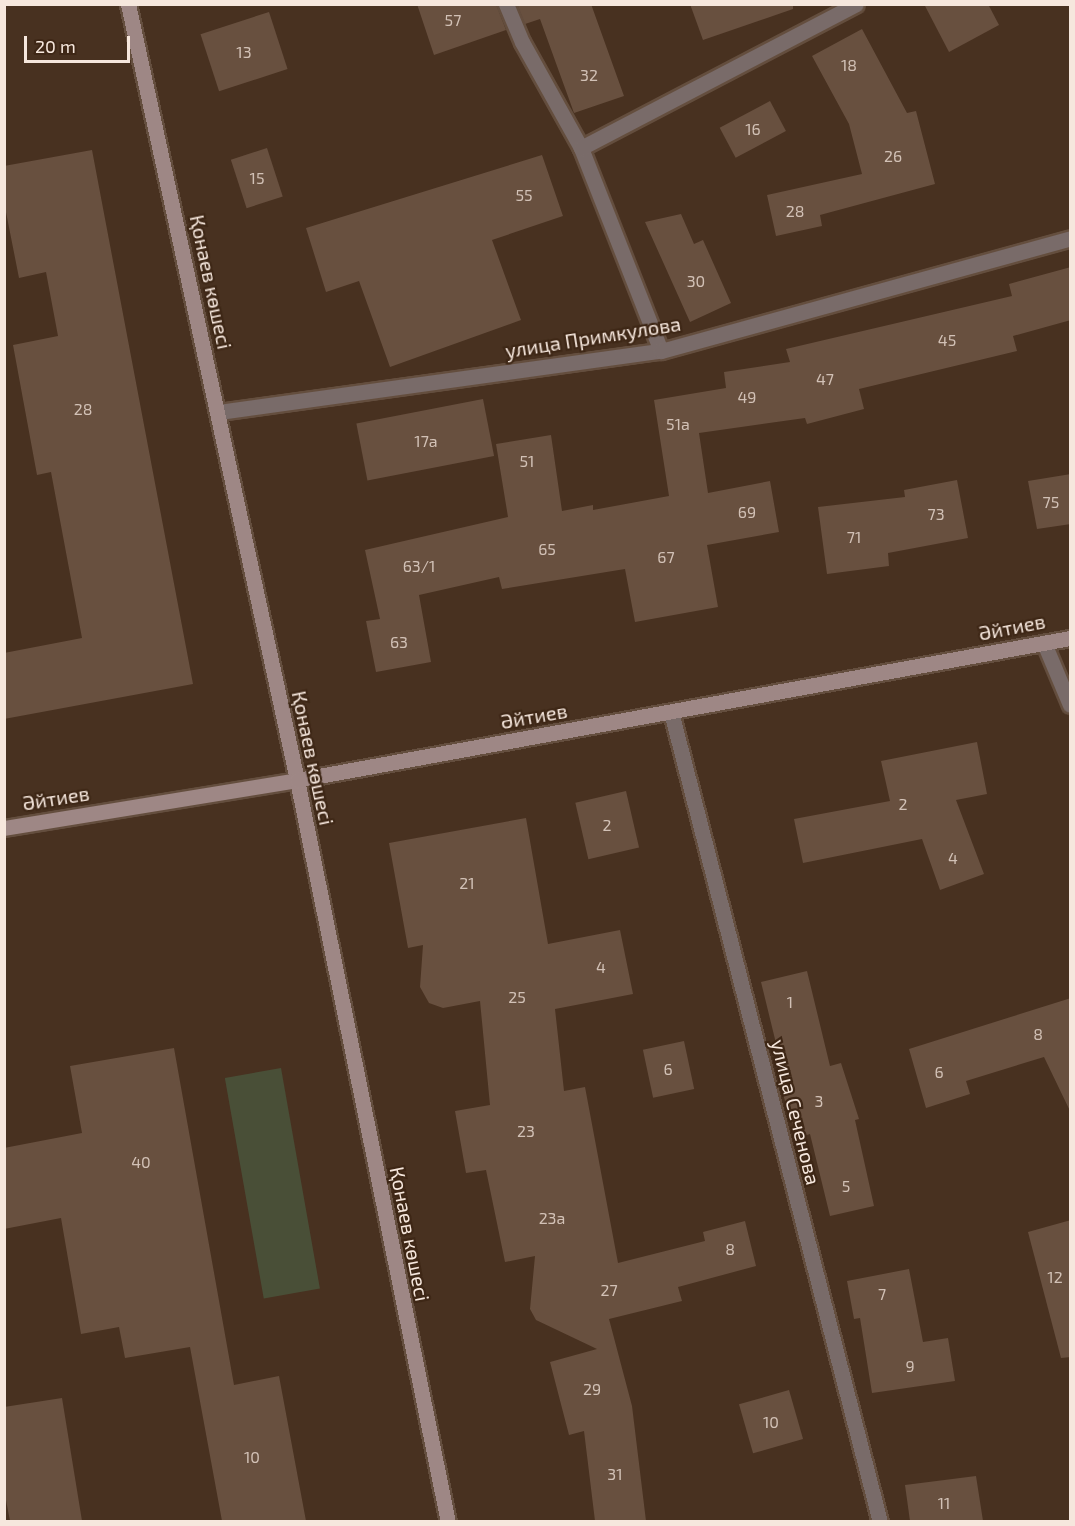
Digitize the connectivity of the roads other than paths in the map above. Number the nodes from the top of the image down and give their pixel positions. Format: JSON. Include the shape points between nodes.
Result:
{"nodes":[{"id":1,"x":128,"y":4,"type":"edge"},
{"id":2,"x":506,"y":4,"type":"edge"},
{"id":3,"x":856,"y":4,"type":"edge"},
{"id":4,"x":581,"y":148,"type":"junction"},
{"id":5,"x":1071,"y":238,"type":"edge"},
{"id":6,"x":661,"y":351,"type":"junction"},
{"id":7,"x":219,"y":412,"type":"junction"},
{"id":8,"x":1071,"y":638,"type":"edge"},
{"id":9,"x":1044,"y":643,"type":"junction"},
{"id":10,"x":1071,"y":705,"type":"edge"},
{"id":11,"x":671,"y":712,"type":"junction"},
{"id":12,"x":297,"y":780,"type":"junction"},
{"id":13,"x":4,"y":828,"type":"edge"},
{"id":14,"x":448,"y":1521,"type":"edge"},
{"id":15,"x":880,"y":1521,"type":"edge"}],
"edges":[{"from":1,"to":7,"type":"main road","name":"Қонаев көшесі"},
{"from":2,"to":4,"type":"street","via":[[522,42]]},
{"from":3,"to":4,"type":"street"},
{"from":4,"to":6,"type":"street"},
{"from":5,"to":6,"type":"street","name":"улица Примкулова"},
{"from":6,"to":7,"type":"street","name":"улица Примкулова"},
{"from":7,"to":12,"type":"main road","name":"Қонаев көшесі"},
{"from":8,"to":9,"type":"main road","name":"Әйтиев"},
{"from":9,"to":10,"type":"street"},
{"from":9,"to":11,"type":"main road","name":"Әйтиев"},
{"from":11,"to":12,"type":"main road","name":"Әйтиев"},
{"from":11,"to":15,"type":"street","name":"улица Сеченова"},
{"from":12,"to":13,"type":"main road","name":"Әйтиев"},
{"from":12,"to":14,"type":"main road","name":"Қонаев көшесі"}]}
